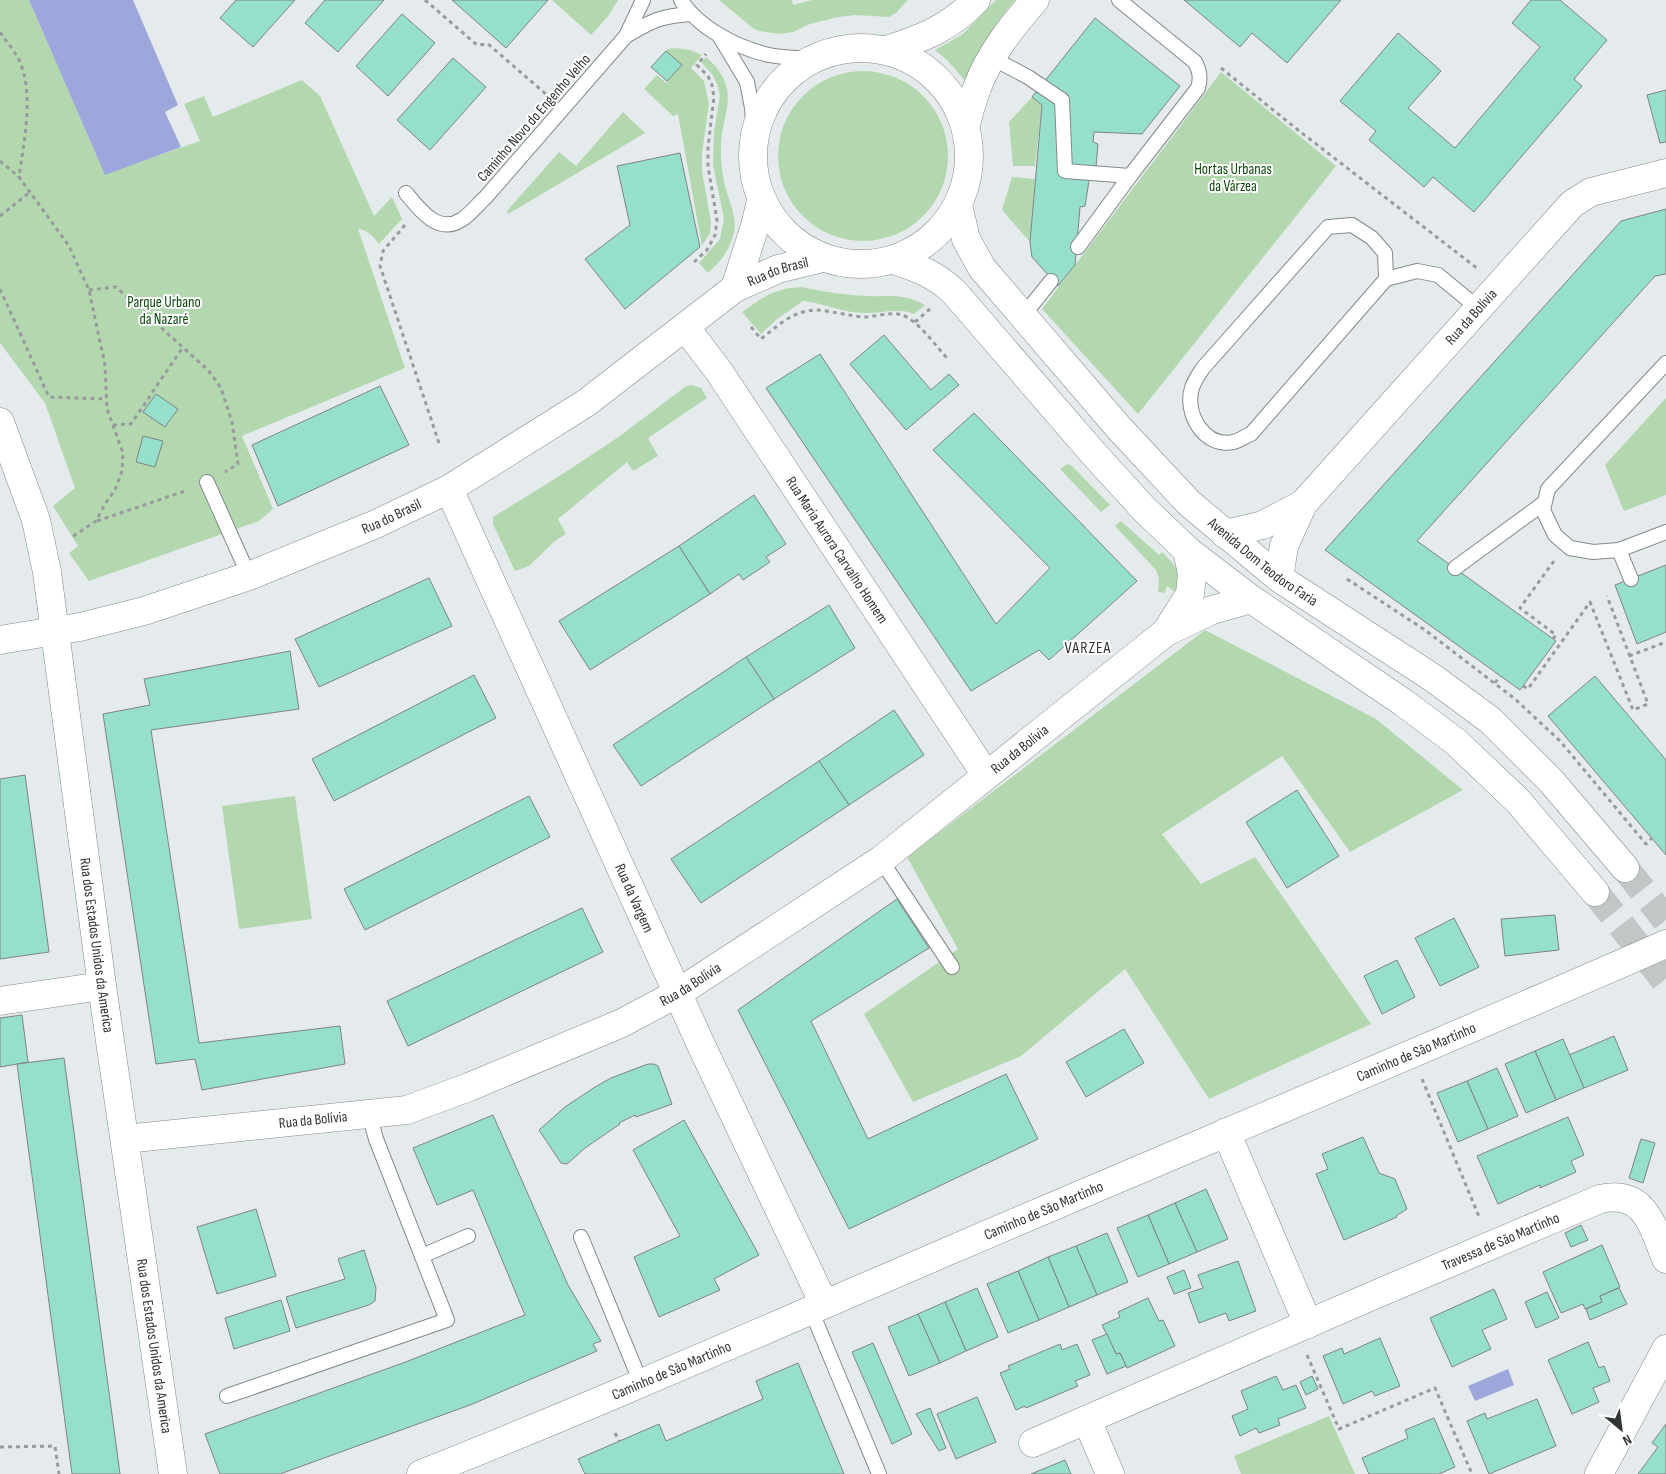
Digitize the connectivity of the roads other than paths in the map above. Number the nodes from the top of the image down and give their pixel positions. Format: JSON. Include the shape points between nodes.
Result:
{"nodes":[{"id":1,"x":643,"y":0,"type":"edge"},
{"id":2,"x":681,"y":0,"type":"edge"},
{"id":3,"x":976,"y":0,"type":"edge"},
{"id":4,"x":1035,"y":0,"type":"edge"},
{"id":5,"x":1119,"y":0,"type":"edge"},
{"id":6,"x":692,"y":14,"type":"junction"},
{"id":7,"x":626,"y":36,"type":"junction"},
{"id":8,"x":720,"y":37,"type":"junction"},
{"id":9,"x":886,"y":50,"type":"junction"},
{"id":10,"x":992,"y":58,"type":"junction"},
{"id":11,"x":812,"y":59,"type":"junction"},
{"id":12,"x":966,"y":125,"type":"junction"},
{"id":13,"x":754,"y":135,"type":"junction"},
{"id":14,"x":1666,"y":173,"type":"edge"},
{"id":15,"x":1130,"y":176,"type":"junction"},
{"id":16,"x":406,"y":193,"type":"dead end"},
{"id":17,"x":761,"y":201,"type":"junction"},
{"id":18,"x":958,"y":204,"type":"junction"},
{"id":19,"x":1078,"y":247,"type":"dead end"},
{"id":20,"x":823,"y":258,"type":"junction"},
{"id":21,"x":893,"y":260,"type":"junction"},
{"id":22,"x":1386,"y":279,"type":"junction"},
{"id":23,"x":1050,"y":280,"type":"dead end"},
{"id":24,"x":735,"y":288,"type":"junction"},
{"id":25,"x":1478,"y":308,"type":"junction"},
{"id":26,"x":1023,"y":316,"type":"junction"},
{"id":27,"x":685,"y":327,"type":"junction"},
{"id":28,"x":1666,"y":363,"type":"edge"},
{"id":29,"x":0,"y":422,"type":"edge"},
{"id":30,"x":207,"y":482,"type":"road end"},
{"id":31,"x":449,"y":489,"type":"junction"},
{"id":32,"x":1544,"y":503,"type":"junction"},
{"id":33,"x":1303,"y":504,"type":"junction"},
{"id":34,"x":1666,"y":532,"type":"edge"},
{"id":35,"x":1225,"y":534,"type":"junction"},
{"id":36,"x":1187,"y":550,"type":"junction"},
{"id":37,"x":1619,"y":550,"type":"junction"},
{"id":38,"x":1455,"y":568,"type":"dead end"},
{"id":39,"x":249,"y":576,"type":"junction"},
{"id":40,"x":1279,"y":578,"type":"junction"},
{"id":41,"x":1630,"y":579,"type":"dead end"},
{"id":42,"x":1251,"y":599,"type":"junction"},
{"id":43,"x":56,"y":630,"type":"junction"},
{"id":44,"x":1166,"y":632,"type":"junction"},
{"id":45,"x":0,"y":640,"type":"edge"},
{"id":46,"x":986,"y":775,"type":"junction"},
{"id":47,"x":881,"y":860,"type":"junction"},
{"id":48,"x":1625,"y":868,"type":"tunnel mouth"},
{"id":49,"x":1595,"y":892,"type":"tunnel mouth"},
{"id":50,"x":1665,"y":945,"type":"edge"},
{"id":51,"x":952,"y":967,"type":"dead end"},
{"id":52,"x":102,"y":986,"type":"junction"},
{"id":53,"x":678,"y":993,"type":"junction"},
{"id":54,"x":0,"y":1001,"type":"edge"},
{"id":55,"x":370,"y":1114,"type":"junction"},
{"id":56,"x":1226,"y":1132,"type":"junction"},
{"id":57,"x":125,"y":1139,"type":"junction"},
{"id":58,"x":468,"y":1236,"type":"dead end"},
{"id":59,"x":581,"y":1237,"type":"dead end"},
{"id":60,"x":422,"y":1256,"type":"junction"},
{"id":61,"x":1666,"y":1259,"type":"edge"},
{"id":62,"x":818,"y":1307,"type":"junction"},
{"id":63,"x":1308,"y":1324,"type":"junction"},
{"id":64,"x":1666,"y":1349,"type":"edge"},
{"id":65,"x":640,"y":1383,"type":"junction"},
{"id":66,"x":227,"y":1396,"type":"dead end"},
{"id":67,"x":1087,"y":1420,"type":"junction"},
{"id":68,"x":1033,"y":1443,"type":"dead end"},
{"id":69,"x":173,"y":1474,"type":"edge"},
{"id":70,"x":421,"y":1474,"type":"edge"},
{"id":71,"x":879,"y":1474,"type":"edge"},
{"id":72,"x":1110,"y":1474,"type":"edge"},
{"id":73,"x":1599,"y":1474,"type":"edge"}],
"edges":[{"from":1,"to":7,"type":"lane"},
{"from":2,"to":6,"type":"lane"},
{"from":3,"to":9,"type":"street","via":[[942,28]]},
{"from":4,"to":10,"type":"street"},
{"from":5,"to":15,"type":"lane","via":[[1195,62],[1200,79],[1198,88]]},
{"from":6,"to":7,"type":"lane","name":"Caminho Novo do Engenho Velho","via":[[648,22]]},
{"from":6,"to":8,"type":"lane"},
{"from":7,"to":16,"type":"lane","name":"Caminho Novo do Engenho Velho","via":[[484,198],[460,221],[436,223]]},
{"from":8,"to":11,"type":"lane","via":[[768,55]]},
{"from":8,"to":13,"type":"lane","via":[[747,82]]},
{"from":9,"to":11,"type":"street","via":[[848,48],[829,51]]},
{"from":9,"to":12,"type":"street","via":[[921,65],[936,77],[948,91]]},
{"from":10,"to":12,"type":"street","via":[[977,88]]},
{"from":10,"to":15,"type":"lane","via":[[1062,100],[1065,171]]},
{"from":11,"to":13,"type":"street","via":[[773,90]]},
{"from":12,"to":18,"type":"street","via":[[970,152],[967,179]]},
{"from":13,"to":17,"type":"street","via":[[752,168]]},
{"from":14,"to":25,"type":"street","name":"Rua da Bolívia","via":[[1591,192],[1572,204]]},
{"from":15,"to":19,"type":"lane"},
{"from":17,"to":20,"type":"street","via":[[786,235]]},
{"from":17,"to":24,"type":"street","name":"Rua do Brasil"},
{"from":18,"to":21,"type":"street","via":[[943,227],[922,246]]},
{"from":18,"to":26,"type":"street","name":"Avenida Dom Teodoro Faria","via":[[966,239],[982,268]]},
{"from":20,"to":21,"type":"street","via":[[848,264]]},
{"from":20,"to":24,"type":"street","name":"Rua do Brasil","via":[[778,269]]},
{"from":21,"to":36,"type":"street","via":[[923,270],[954,292],[1093,453]]},
{"from":22,"to":22,"type":"lane","via":[[1384,253],[1372,238],[1352,225],[1328,227],[1203,368],[1192,388],[1190,412],[1200,429],[1215,441],[1233,442],[1251,434]]},
{"from":22,"to":25,"type":"lane","via":[[1417,271],[1438,275]]},
{"from":23,"to":26,"type":"lane"},
{"from":24,"to":27,"type":"street","name":"Rua do Brasil"},
{"from":25,"to":33,"type":"street","name":"Rua da Bolívia"},
{"from":26,"to":35,"type":"street","name":"Avenida Dom Teodoro Faria","via":[[1159,472]]},
{"from":27,"to":31,"type":"street","name":"Rua do Brasil","via":[[586,403]]},
{"from":27,"to":46,"type":"street","name":"Rua Maria Aurora Carvalho Homem","via":[[718,370]]},
{"from":28,"to":32,"type":"lane","via":[[1548,489]]},
{"from":29,"to":43,"type":"street","name":"Rua dos Estados Unidos da America","via":[[36,520]]},
{"from":30,"to":39,"type":"lane"},
{"from":31,"to":39,"type":"street","name":"Rua do Brasil","via":[[376,524]]},
{"from":31,"to":53,"type":"street","name":"Rua da Vargem"},
{"from":32,"to":37,"type":"lane","via":[[1543,510],[1555,535],[1570,548],[1593,552]]},
{"from":32,"to":38,"type":"lane"},
{"from":33,"to":35,"type":"street","name":"Rua da Bolívia","via":[[1263,526]]},
{"from":33,"to":40,"type":"street","name":"Rua da Bolívia","via":[[1284,546]]},
{"from":34,"to":37,"type":"lane"},
{"from":35,"to":40,"type":"street","name":"Avenida Dom Teodoro Faria"},
{"from":36,"to":42,"type":"street"},
{"from":36,"to":44,"type":"street","name":"Rua da Bolívia","via":[[1192,574],[1190,594]]},
{"from":37,"to":41,"type":"lane"},
{"from":39,"to":43,"type":"street","name":"Rua do Brasil","via":[[144,611]]},
{"from":40,"to":48,"type":"street","name":"Avenida Dom Teodoro Faria","via":[[1433,678],[1490,720],[1551,781]]},
{"from":42,"to":44,"type":"street","name":"Rua da Bolívia","via":[[1212,610]]},
{"from":42,"to":49,"type":"street","via":[[1456,742],[1518,801]]},
{"from":43,"to":45,"type":"street","name":"Rua do Brasil"},
{"from":43,"to":52,"type":"street","name":"Rua dos Estados Unidos da America"},
{"from":44,"to":46,"type":"street","name":"Rua da Bolívia"},
{"from":46,"to":47,"type":"street","name":"Rua da Bolívia"},
{"from":47,"to":51,"type":"lane"},
{"from":47,"to":53,"type":"street","name":"Rua da Bolívia"},
{"from":50,"to":56,"type":"street","name":"Caminho de São Martinho"},
{"from":52,"to":54,"type":"street"},
{"from":52,"to":57,"type":"street","name":"Rua dos Estados Unidos da America"},
{"from":53,"to":55,"type":"street","name":"Rua da Bolívia","via":[[622,1024],[469,1087],[407,1110]]},
{"from":53,"to":62,"type":"street","name":"Rua da Vargem"},
{"from":55,"to":57,"type":"street","name":"Rua da Bolívia"},
{"from":55,"to":60,"type":"lane","via":[[376,1139]]},
{"from":56,"to":62,"type":"street","name":"Caminho de São Martinho"},
{"from":56,"to":63,"type":"street"},
{"from":57,"to":69,"type":"street","name":"Rua dos Estados Unidos da America"},
{"from":58,"to":60,"type":"lane"},
{"from":59,"to":65,"type":"lane"},
{"from":60,"to":66,"type":"lane","via":[[447,1320]]},
{"from":61,"to":63,"type":"street","name":"Travessa de São Martinho","via":[[1645,1213],[1626,1197],[1614,1196],[1586,1205]]},
{"from":62,"to":65,"type":"street","name":"Caminho de São Martinho"},
{"from":62,"to":71,"type":"lane"},
{"from":63,"to":67,"type":"street","name":"Travessa de São Martinho"},
{"from":64,"to":73,"type":"street"},
{"from":65,"to":70,"type":"street","name":"Caminho de São Martinho"},
{"from":67,"to":68,"type":"street","name":"Travessa de São Martinho"},
{"from":67,"to":72,"type":"street"}]}
